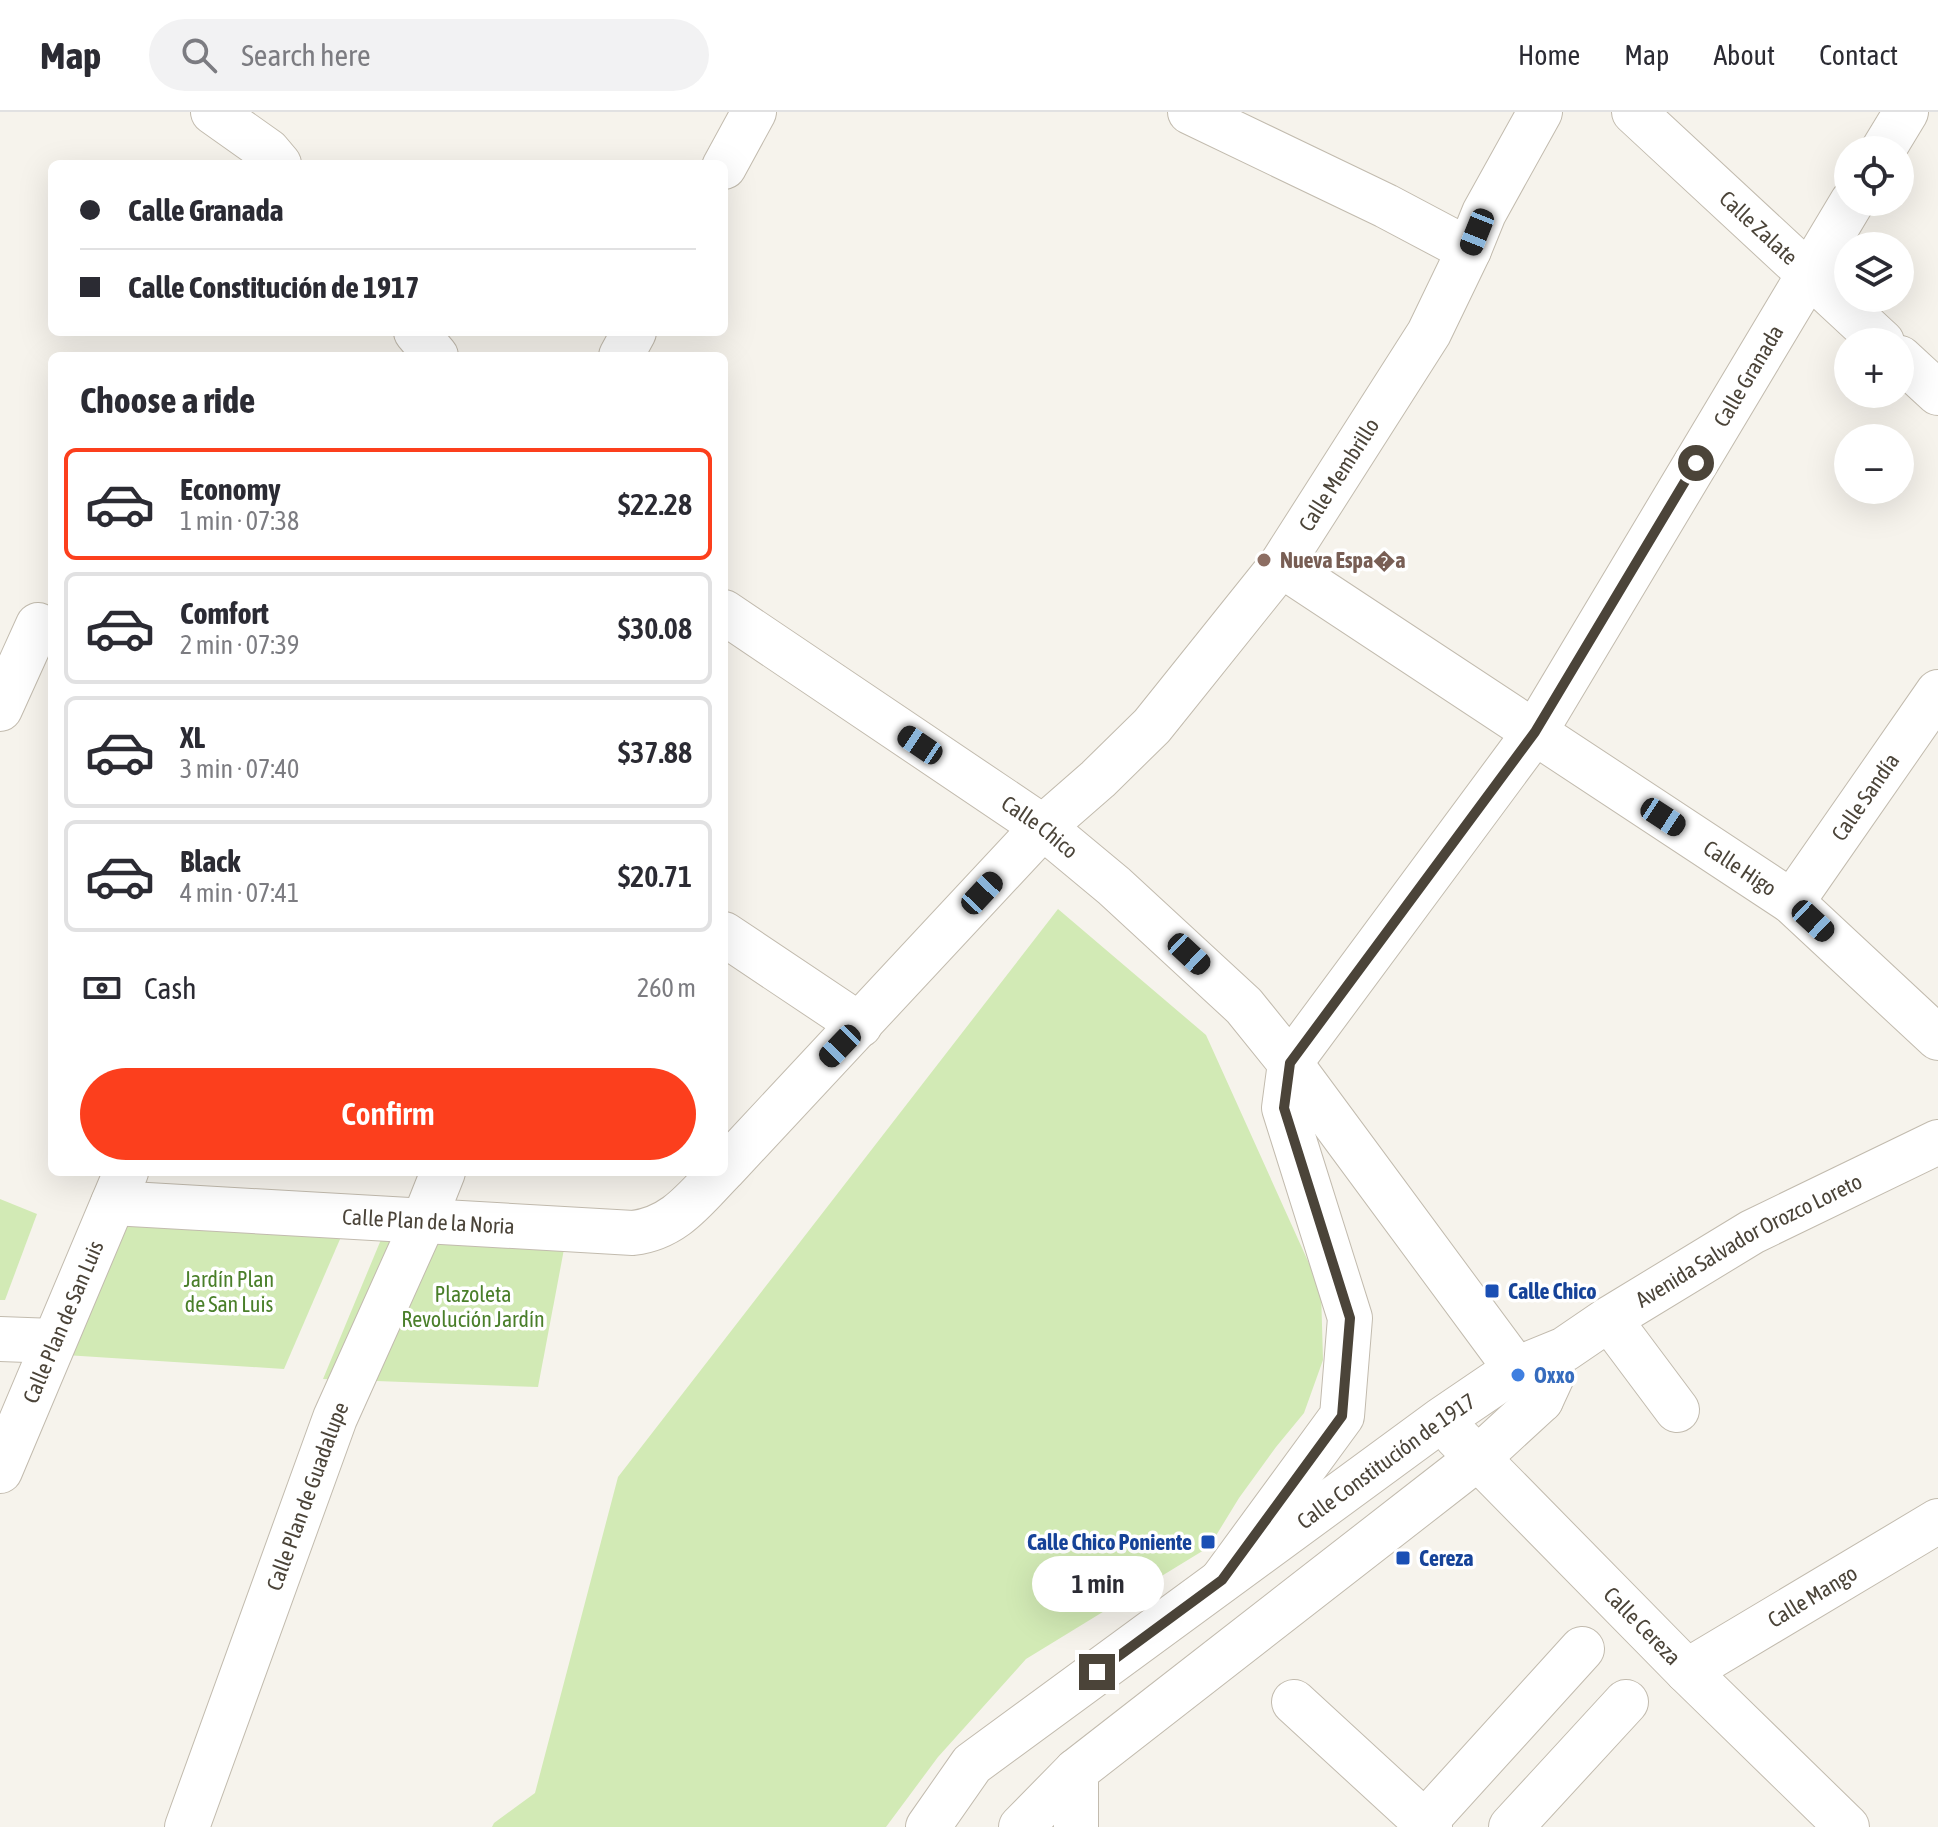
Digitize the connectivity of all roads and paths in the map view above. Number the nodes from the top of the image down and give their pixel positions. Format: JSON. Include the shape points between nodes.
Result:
{"nodes":[{"id":1,"x":754,"y":112,"type":"edge"},
{"id":2,"x":1190,"y":112,"type":"edge"},
{"id":3,"x":1540,"y":112,"type":"edge"},
{"id":4,"x":1634,"y":112,"type":"edge"},
{"id":5,"x":1906,"y":112,"type":"edge"},
{"id":6,"x":228,"y":116,"type":"edge"},
{"id":7,"x":1891,"y":136,"type":"edge"},
{"id":8,"x":276,"y":160,"type":"edge"},
{"id":9,"x":728,"y":160,"type":"edge"},
{"id":10,"x":1844,"y":216,"type":"edge"},
{"id":11,"x":1469,"y":250,"type":"junction"},
{"id":12,"x":1809,"y":274,"type":"junction"},
{"id":13,"x":1867,"y":328,"type":"edge"},
{"id":14,"x":419,"y":336,"type":"edge"},
{"id":15,"x":433,"y":352,"type":"edge"},
{"id":16,"x":1914,"y":371,"type":"edge"},
{"id":17,"x":1938,"y":393,"type":"edge"},
{"id":18,"x":1281,"y":565,"type":"junction"},
{"id":19,"x":728,"y":615,"type":"edge"},
{"id":20,"x":38,"y":625,"type":"dead end"},
{"id":21,"x":1938,"y":692,"type":"edge"},
{"id":22,"x":0,"y":709,"type":"edge"},
{"id":23,"x":1535,"y":732,"type":"junction"},
{"id":24,"x":1043,"y":827,"type":"junction"},
{"id":25,"x":1792,"y":902,"type":"junction"},
{"id":26,"x":728,"y":937,"type":"edge"},
{"id":27,"x":860,"y":1025,"type":"junction"},
{"id":28,"x":1938,"y":1038,"type":"edge"},
{"id":29,"x":1290,"y":1063,"type":"junction"},
{"id":30,"x":1938,"y":1142,"type":"edge"},
{"id":31,"x":728,"y":1164,"type":"edge"},
{"id":32,"x":441,"y":1176,"type":"edge"},
{"id":33,"x":716,"y":1176,"type":"edge"},
{"id":34,"x":119,"y":1187,"type":"edge"},
{"id":35,"x":424,"y":1220,"type":"junction"},
{"id":36,"x":1609,"y":1319,"type":"junction"},
{"id":37,"x":0,"y":1339,"type":"edge"},
{"id":38,"x":54,"y":1341,"type":"junction"},
{"id":39,"x":1528,"y":1384,"type":"junction"},
{"id":40,"x":1677,"y":1410,"type":"dead end"},
{"id":41,"x":1441,"y":1420,"type":"junction"},
{"id":42,"x":1478,"y":1458,"type":"junction"},
{"id":43,"x":0,"y":1471,"type":"edge"},
{"id":44,"x":1937,"y":1524,"type":"edge"},
{"id":45,"x":1222,"y":1580,"type":"junction"},
{"id":46,"x":1582,"y":1649,"type":"dead end"},
{"id":47,"x":1687,"y":1671,"type":"junction"},
{"id":48,"x":1294,"y":1702,"type":"dead end"},
{"id":49,"x":1626,"y":1702,"type":"dead end"},
{"id":50,"x":1076,"y":1771,"type":"junction"},
{"id":51,"x":1427,"y":1824,"type":"edge"},
{"id":52,"x":187,"y":1827,"type":"edge"},
{"id":53,"x":928,"y":1827,"type":"edge"},
{"id":54,"x":1021,"y":1827,"type":"edge"},
{"id":55,"x":1076,"y":1827,"type":"edge"},
{"id":56,"x":1511,"y":1827,"type":"edge"},
{"id":57,"x":1847,"y":1827,"type":"edge"}],
"edges":[{"from":1,"to":9,"type":"street"},
{"from":2,"to":11,"type":"street"},
{"from":3,"to":11,"type":"street","name":"Calle Membrillo"},
{"from":4,"to":12,"type":"street","name":"Calle Zalate"},
{"from":5,"to":7,"type":"street"},
{"from":6,"to":8,"type":"street"},
{"from":10,"to":12,"type":"street","name":"Calle Granada"},
{"from":11,"to":18,"type":"street","name":"Calle Membrillo","via":[[1429,333]]},
{"from":12,"to":13,"type":"street","name":"Calle Zalate"},
{"from":12,"to":23,"type":"street","name":"Calle Granada"},
{"from":14,"to":15,"type":"street"},
{"from":16,"to":17,"type":"street"},
{"from":18,"to":23,"type":"street","name":"Calle Higo"},
{"from":18,"to":24,"type":"street","name":"Calle Membrillo","via":[[1152,726]]},
{"from":19,"to":24,"type":"street","name":"Calle Chico"},
{"from":20,"to":22,"type":"street"},
{"from":21,"to":25,"type":"street","name":"Calle Sandía"},
{"from":23,"to":25,"type":"street","name":"Calle Higo"},
{"from":23,"to":29,"type":"street","name":"Calle Granada"},
{"from":24,"to":27,"type":"street","name":"Calle Plan de la Noria"},
{"from":24,"to":29,"type":"street","name":"Calle Chico","via":[[1244,1006]]},
{"from":25,"to":28,"type":"street","name":"Calle Higo"},
{"from":26,"to":27,"type":"street"},
{"from":27,"to":31,"type":"street","name":"Calle Plan de la Noria"},
{"from":29,"to":39,"type":"street","name":"Calle Chico"},
{"from":29,"to":45,"type":"street","via":[[1284,1108],[1350,1318],[1342,1416]]},
{"from":30,"to":36,"type":"street","name":"Avenida Salvador Orozco Loreto","via":[[1752,1232]]},
{"from":32,"to":35,"type":"street","name":"Calle Plan de Guadalupe"},
{"from":33,"to":35,"type":"street","name":"Calle Plan de la Noria","via":[[674,1218],[647,1231]]},
{"from":34,"to":35,"type":"street","name":"Calle Plan de la Noria"},
{"from":34,"to":38,"type":"street","name":"Calle Plan de San Luis"},
{"from":35,"to":52,"type":"street","name":"Calle Plan de Guadalupe","via":[[335,1418]]},
{"from":36,"to":39,"type":"street","name":"Avenida Salvador Orozco Loreto","via":[[1565,1349]]},
{"from":36,"to":40,"type":"street"},
{"from":37,"to":38,"type":"street"},
{"from":38,"to":43,"type":"street","name":"Calle Plan de San Luis"},
{"from":39,"to":41,"type":"street","name":"Calle Constitución de 1917"},
{"from":39,"to":42,"type":"street"},
{"from":41,"to":42,"type":"street","name":"Calle Cereza"},
{"from":41,"to":45,"type":"street","name":"Calle Constitución de 1917"},
{"from":42,"to":47,"type":"street","name":"Calle Cereza"},
{"from":42,"to":50,"type":"street"},
{"from":44,"to":47,"type":"street","name":"Calle Mango"},
{"from":45,"to":53,"type":"street","name":"Calle Constitución de 1917","via":[[972,1764]]},
{"from":46,"to":51,"type":"street"},
{"from":47,"to":57,"type":"street","name":"Calle Cereza"},
{"from":48,"to":51,"type":"street"},
{"from":49,"to":56,"type":"street"},
{"from":50,"to":54,"type":"street"},
{"from":50,"to":55,"type":"street"}]}
